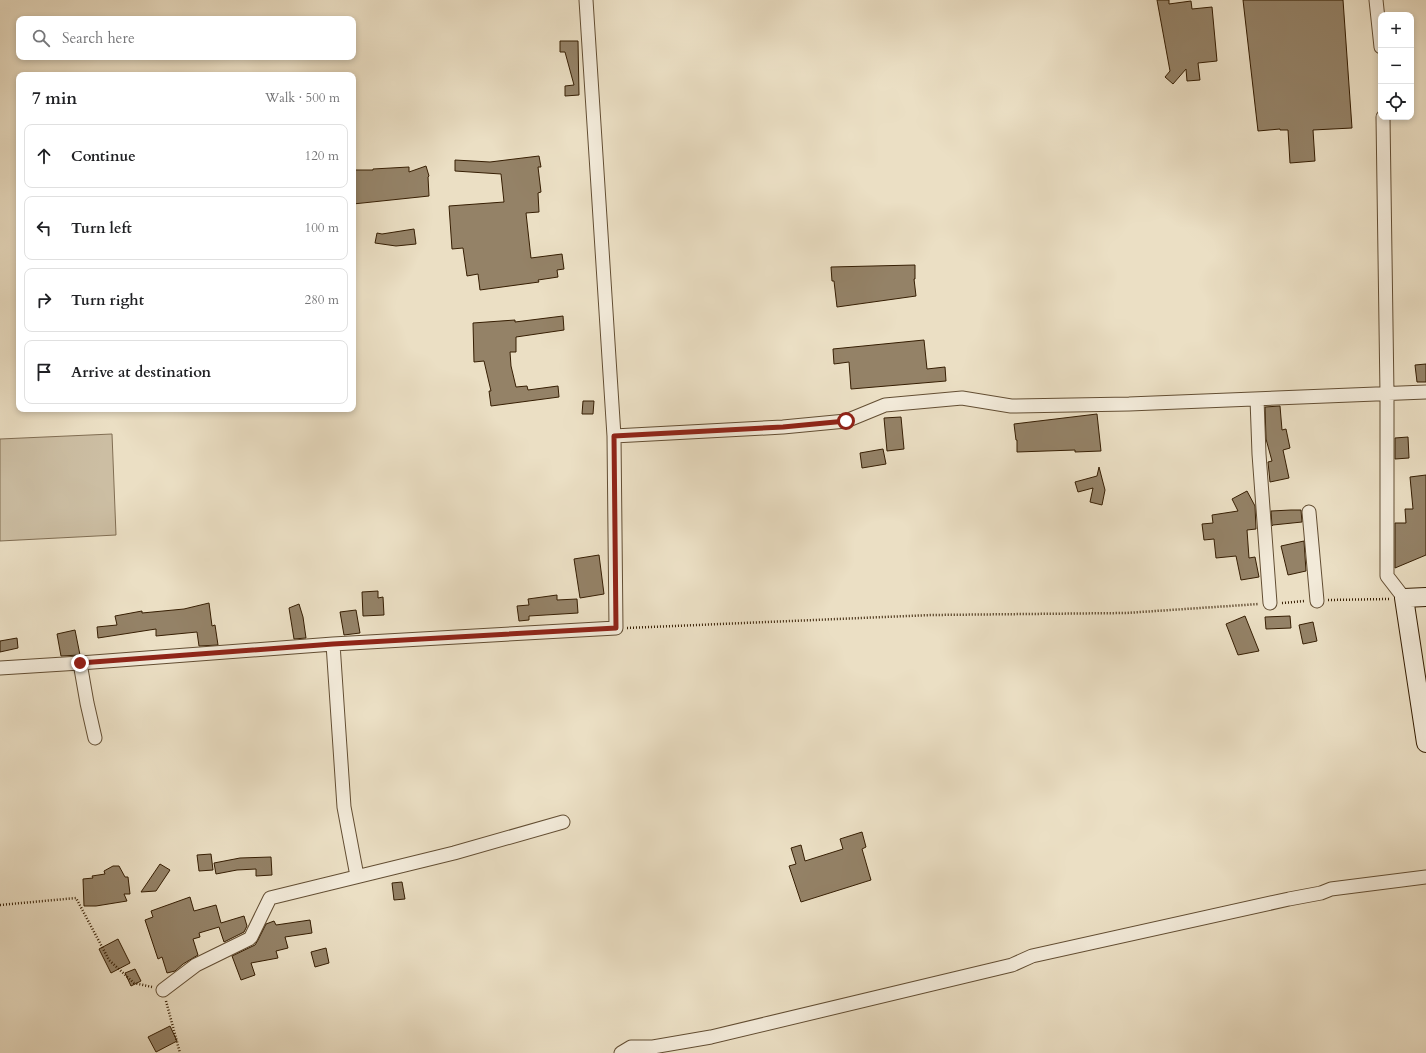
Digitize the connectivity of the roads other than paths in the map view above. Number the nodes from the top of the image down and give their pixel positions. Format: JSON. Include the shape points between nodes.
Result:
{"nodes":[{"id":1,"x":586,"y":0,"type":"edge"},
{"id":2,"x":1376,"y":0,"type":"edge"},
{"id":3,"x":1378,"y":19,"type":"edge"},
{"id":4,"x":1383,"y":120,"type":"edge"},
{"id":5,"x":1426,"y":392,"type":"edge"},
{"id":6,"x":1387,"y":394,"type":"junction"},
{"id":7,"x":1257,"y":399,"type":"junction"},
{"id":8,"x":614,"y":436,"type":"junction"},
{"id":9,"x":1309,"y":512,"type":"dead end"},
{"id":10,"x":1426,"y":597,"type":"edge"},
{"id":11,"x":1404,"y":598,"type":"junction"},
{"id":12,"x":1317,"y":601,"type":"dead end"},
{"id":13,"x":1270,"y":603,"type":"dead end"},
{"id":14,"x":333,"y":644,"type":"junction"},
{"id":15,"x":80,"y":663,"type":"junction"},
{"id":16,"x":0,"y":668,"type":"edge"},
{"id":17,"x":96,"y":738,"type":"dead end"},
{"id":18,"x":1426,"y":743,"type":"edge"},
{"id":19,"x":563,"y":822,"type":"dead end"},
{"id":20,"x":357,"y":876,"type":"junction"},
{"id":21,"x":1426,"y":877,"type":"edge"},
{"id":22,"x":163,"y":990,"type":"road end"},
{"id":23,"x":621,"y":1053,"type":"edge"}],
"edges":[{"from":1,"to":8,"type":"street"},
{"from":2,"to":3,"type":"street"},
{"from":4,"to":6,"type":"street"},
{"from":5,"to":6,"type":"street"},
{"from":6,"to":7,"type":"street"},
{"from":6,"to":11,"type":"street","via":[[1387,576]]},
{"from":7,"to":8,"type":"street","via":[[1011,406],[962,398],[885,406],[846,421]]},
{"from":7,"to":13,"type":"street"},
{"from":8,"to":14,"type":"street","via":[[616,628]]},
{"from":9,"to":12,"type":"street"},
{"from":10,"to":11,"type":"main road"},
{"from":11,"to":18,"type":"main road"},
{"from":14,"to":15,"type":"street"},
{"from":14,"to":20,"type":"street","via":[[344,807]]},
{"from":15,"to":16,"type":"street"},
{"from":15,"to":17,"type":"street"},
{"from":19,"to":20,"type":"street","via":[[454,853]]},
{"from":20,"to":22,"type":"street","via":[[270,898],[251,937],[196,965]]},
{"from":21,"to":23,"type":"street","via":[[1331,889],[1032,956],[1012,965],[712,1037],[653,1047],[631,1047]]}]}
